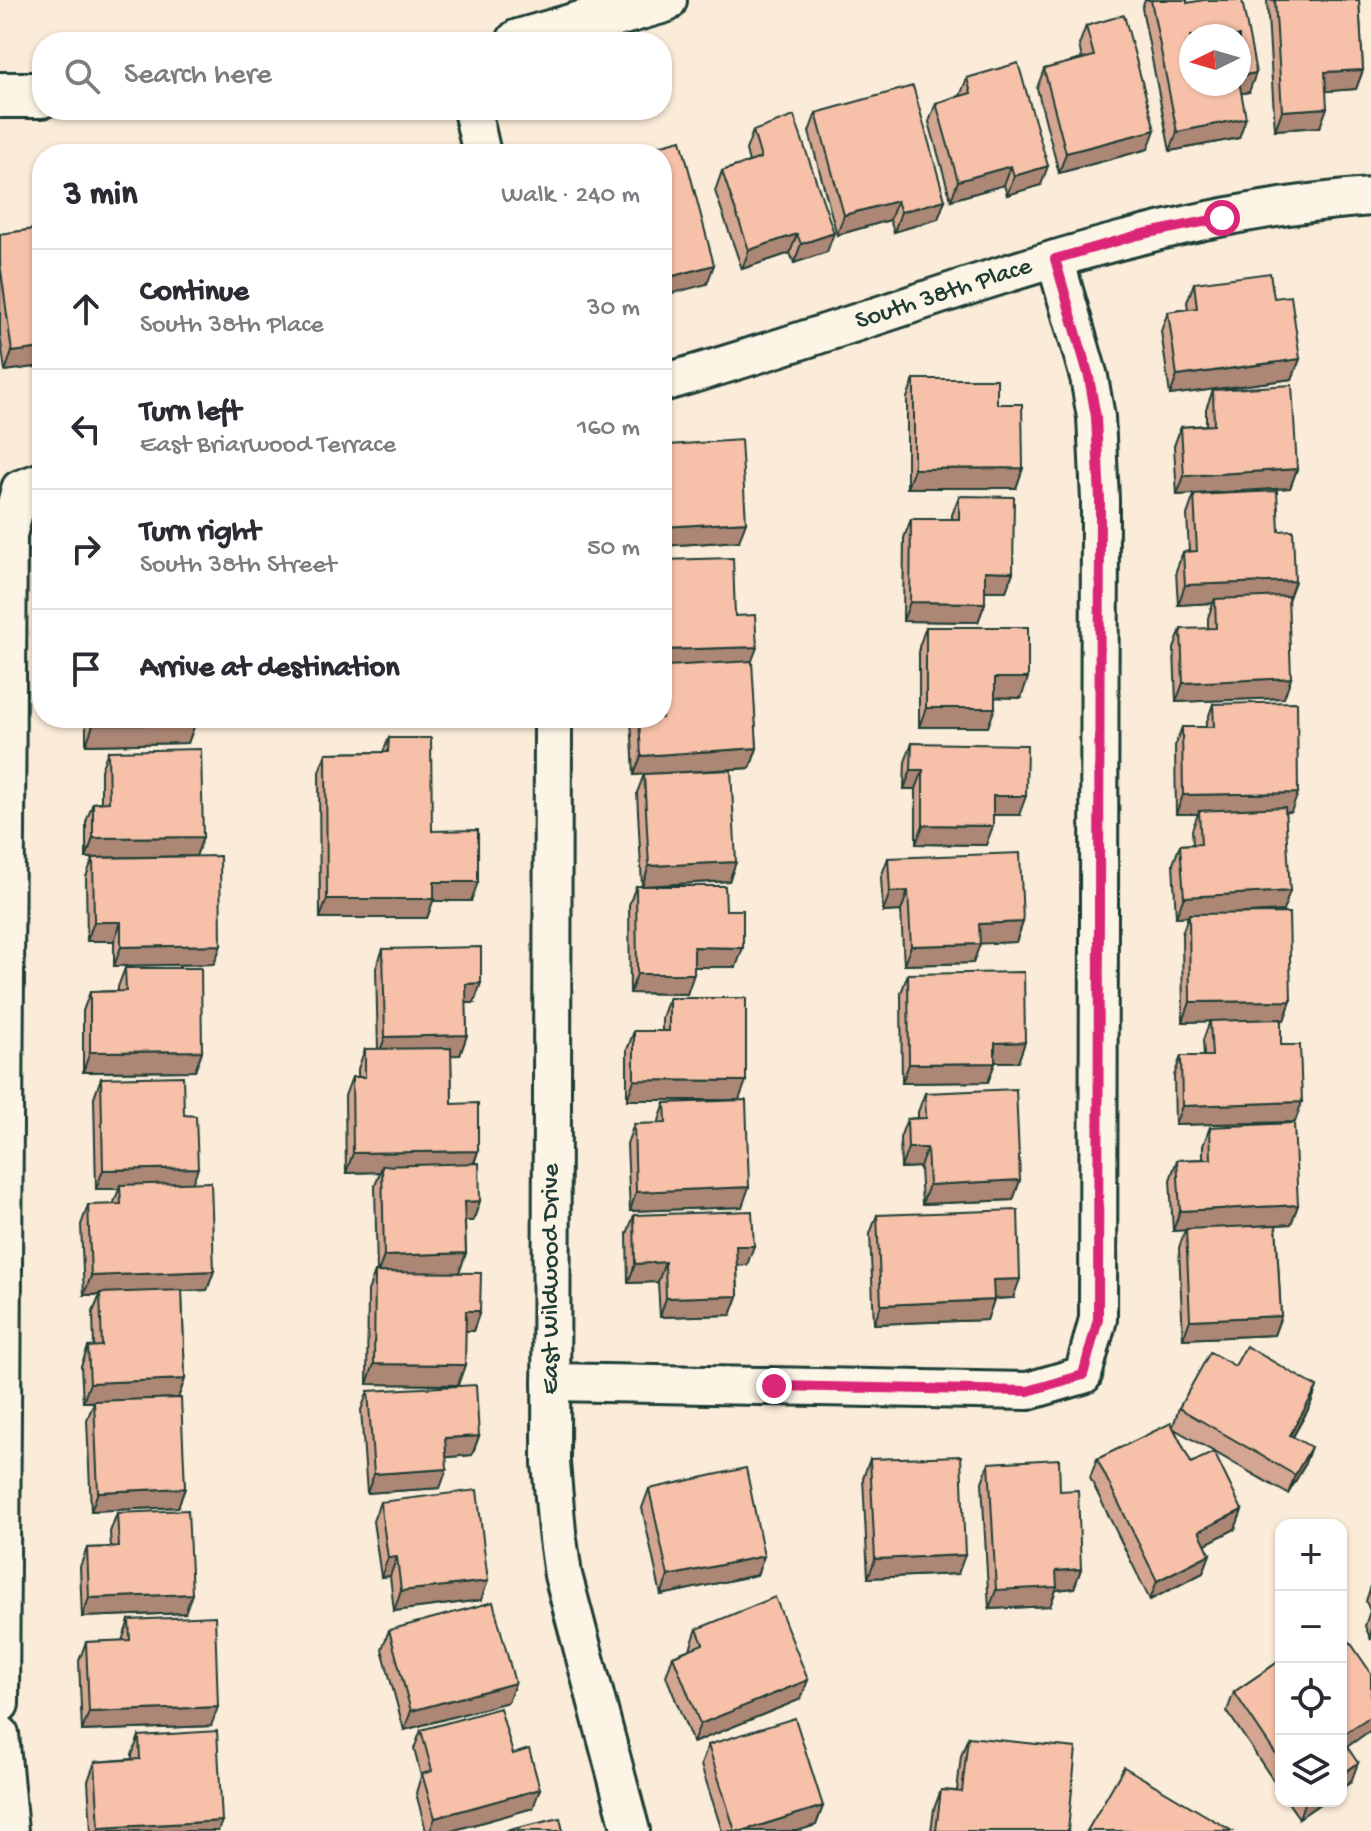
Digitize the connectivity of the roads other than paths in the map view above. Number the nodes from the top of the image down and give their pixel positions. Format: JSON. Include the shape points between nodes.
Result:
{"nodes":[{"id":1,"x":664,"y":0,"type":"edge"},
{"id":2,"x":554,"y":32,"type":"edge"},
{"id":3,"x":0,"y":95,"type":"edge"},
{"id":4,"x":32,"y":95,"type":"edge"},
{"id":5,"x":474,"y":120,"type":"edge"},
{"id":6,"x":480,"y":144,"type":"edge"},
{"id":7,"x":1371,"y":197,"type":"edge"},
{"id":8,"x":1055,"y":259,"type":"junction"},
{"id":9,"x":672,"y":380,"type":"edge"},
{"id":10,"x":31,"y":485,"type":"edge"},
{"id":11,"x":553,"y":728,"type":"edge"},
{"id":12,"x":551,"y":1382,"type":"junction"},
{"id":13,"x":0,"y":1704,"type":"edge"},
{"id":14,"x":0,"y":1734,"type":"edge"},
{"id":15,"x":9,"y":1831,"type":"edge"},
{"id":16,"x":631,"y":1831,"type":"edge"}],
"edges":[{"from":1,"to":2,"type":"street"},
{"from":3,"to":4,"type":"street"},
{"from":5,"to":6,"type":"street"},
{"from":7,"to":8,"type":"street","name":"South 38th Place","via":[[1306,201],[1138,235]]},
{"from":8,"to":9,"type":"street","name":"South 38th Place"},
{"from":8,"to":12,"type":"street","via":[[1089,377],[1100,500],[1098,1319],[1083,1375],[1028,1391]]},
{"from":10,"to":13,"type":"street","via":[[8,535]]},
{"from":11,"to":12,"type":"street","name":"East Wildwood Drive"},
{"from":12,"to":16,"type":"street","name":"East Wildwood Drive","via":[[551,1463],[563,1575]]},
{"from":14,"to":15,"type":"street"}]}
